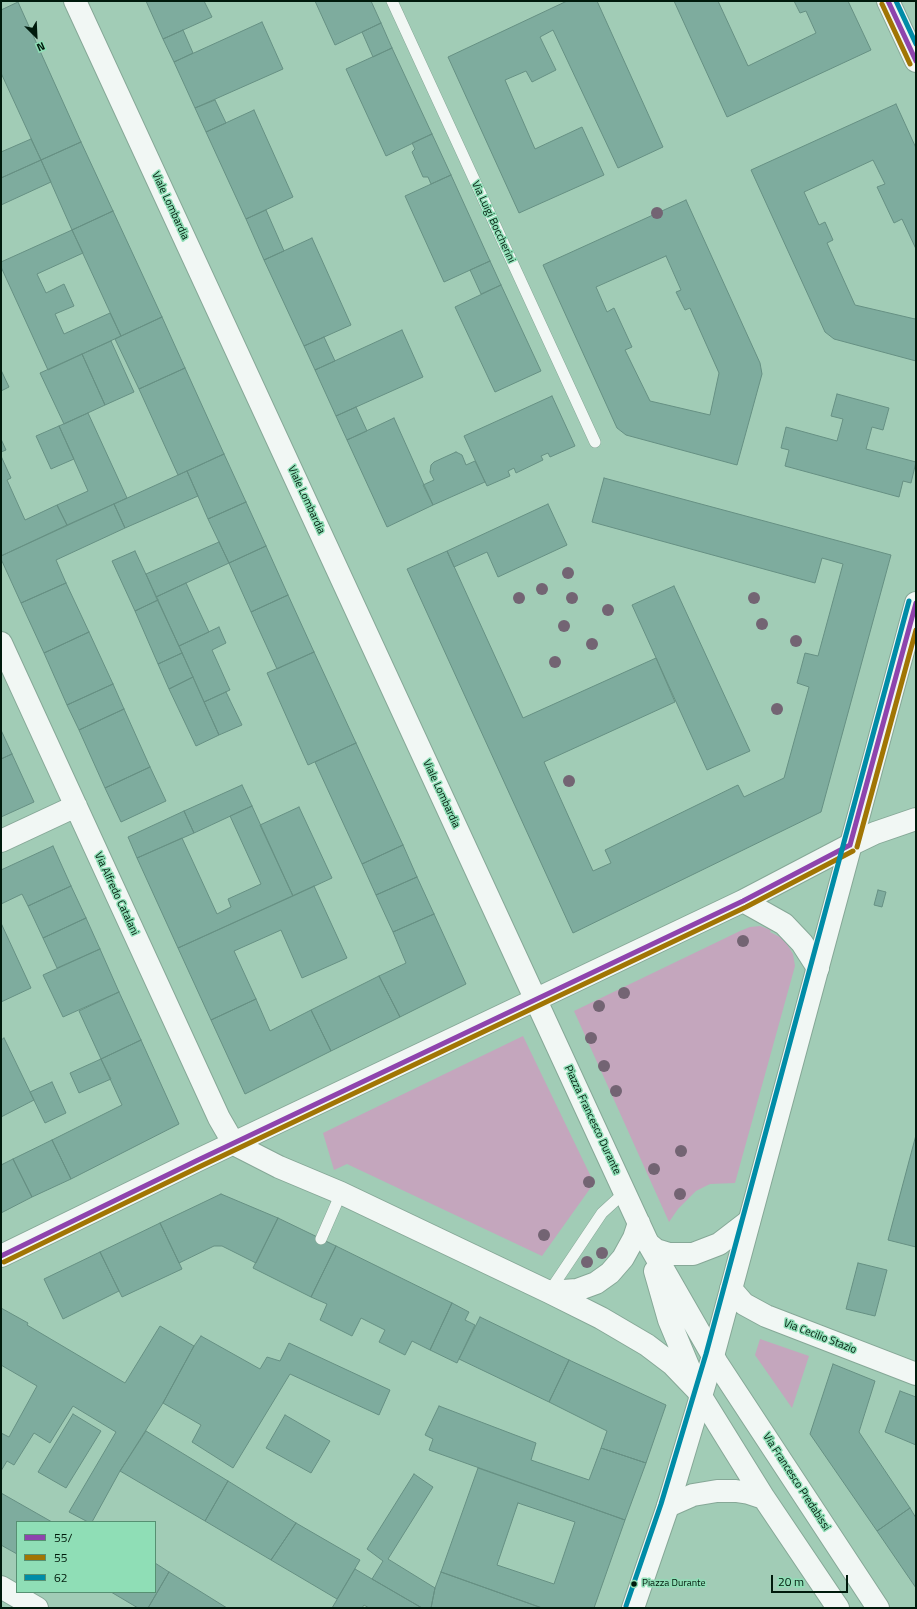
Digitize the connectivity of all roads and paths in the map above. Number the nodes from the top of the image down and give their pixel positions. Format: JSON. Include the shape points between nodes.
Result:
{"nodes":[{"id":1,"x":75,"y":1,"type":"edge"},
{"id":2,"x":392,"y":1,"type":"edge"},
{"id":3,"x":888,"y":1,"type":"edge"},
{"id":4,"x":916,"y":61,"type":"edge"},
{"id":5,"x":595,"y":442,"type":"dead end"},
{"id":6,"x":916,"y":603,"type":"edge"},
{"id":7,"x":1,"y":643,"type":"edge"},
{"id":8,"x":76,"y":806,"type":"junction"},
{"id":9,"x":916,"y":819,"type":"edge"},
{"id":10,"x":1,"y":841,"type":"edge"},
{"id":11,"x":850,"y":845,"type":"junction"},
{"id":12,"x":743,"y":901,"type":"junction"},
{"id":13,"x":818,"y":968,"type":"junction"},
{"id":14,"x":536,"y":1000,"type":"junction"},
{"id":15,"x":234,"y":1144,"type":"junction"},
{"id":16,"x":625,"y":1192,"type":"junction"},
{"id":17,"x":341,"y":1193,"type":"junction"},
{"id":18,"x":750,"y":1220,"type":"junction"},
{"id":19,"x":646,"y":1236,"type":"junction"},
{"id":20,"x":321,"y":1239,"type":"dead end"},
{"id":21,"x":1,"y":1256,"type":"edge"},
{"id":22,"x":731,"y":1289,"type":"junction"},
{"id":23,"x":549,"y":1292,"type":"junction"},
{"id":24,"x":713,"y":1356,"type":"junction"},
{"id":25,"x":916,"y":1374,"type":"edge"},
{"id":26,"x":701,"y":1396,"type":"junction"},
{"id":27,"x":764,"y":1498,"type":"junction"},
{"id":28,"x":668,"y":1506,"type":"junction"},
{"id":29,"x":1,"y":1587,"type":"edge"},
{"id":30,"x":37,"y":1608,"type":"edge"},
{"id":31,"x":633,"y":1608,"type":"edge"},
{"id":32,"x":838,"y":1608,"type":"edge"},
{"id":33,"x":878,"y":1608,"type":"edge"}],
"edges":[{"from":1,"to":14,"type":"street","name":"Viale Lombardia"},
{"from":2,"to":5,"type":"lane","name":"Via Luigi Boccherini"},
{"from":3,"to":4,"type":"street"},
{"from":6,"to":11,"type":"street"},
{"from":7,"to":8,"type":"street","name":"Via Alfredo Catalani"},
{"from":8,"to":10,"type":"street"},
{"from":8,"to":15,"type":"street","name":"Via Alfredo Catalani","via":[[219,1118]]},
{"from":9,"to":11,"type":"street","via":[[875,833]]},
{"from":11,"to":12,"type":"street"},
{"from":11,"to":13,"type":"street"},
{"from":12,"to":13,"type":"street","via":[[784,924],[802,943]]},
{"from":12,"to":14,"type":"street"},
{"from":13,"to":18,"type":"street"},
{"from":14,"to":15,"type":"street"},
{"from":14,"to":16,"type":"street","name":"Piazza Francesco Durante"},
{"from":15,"to":17,"type":"street","via":[[278,1167]]},
{"from":15,"to":21,"type":"street"},
{"from":16,"to":19,"type":"street","name":"Piazza Francesco Durante"},
{"from":16,"to":23,"type":"lane","via":[[602,1213]]},
{"from":17,"to":20,"type":"lane"},
{"from":17,"to":23,"type":"street"},
{"from":18,"to":19,"type":"street","via":[[718,1244],[693,1254],[669,1254],[656,1250]]},
{"from":18,"to":22,"type":"street"},
{"from":19,"to":23,"type":"street","via":[[634,1238],[623,1258],[610,1273],[596,1283],[577,1290]]},
{"from":19,"to":24,"type":"street","name":"Piazza Francesco Durante"},
{"from":19,"to":26,"type":"street","name":"Piazza Francesco Durante","via":[[669,1320]]},
{"from":22,"to":24,"type":"street"},
{"from":22,"to":25,"type":"street","name":"Via Cecilio Stazio","via":[[744,1304],[766,1316]]},
{"from":23,"to":26,"type":"street","via":[[647,1345],[672,1364]]},
{"from":24,"to":26,"type":"street"},
{"from":24,"to":33,"type":"street","name":"Via Francesco Predabissi"},
{"from":26,"to":27,"type":"street"},
{"from":26,"to":28,"type":"street"},
{"from":27,"to":28,"type":"street","via":[[743,1492],[717,1491],[693,1495]]},
{"from":27,"to":32,"type":"street"},
{"from":28,"to":31,"type":"street"},
{"from":29,"to":30,"type":"street"}]}
